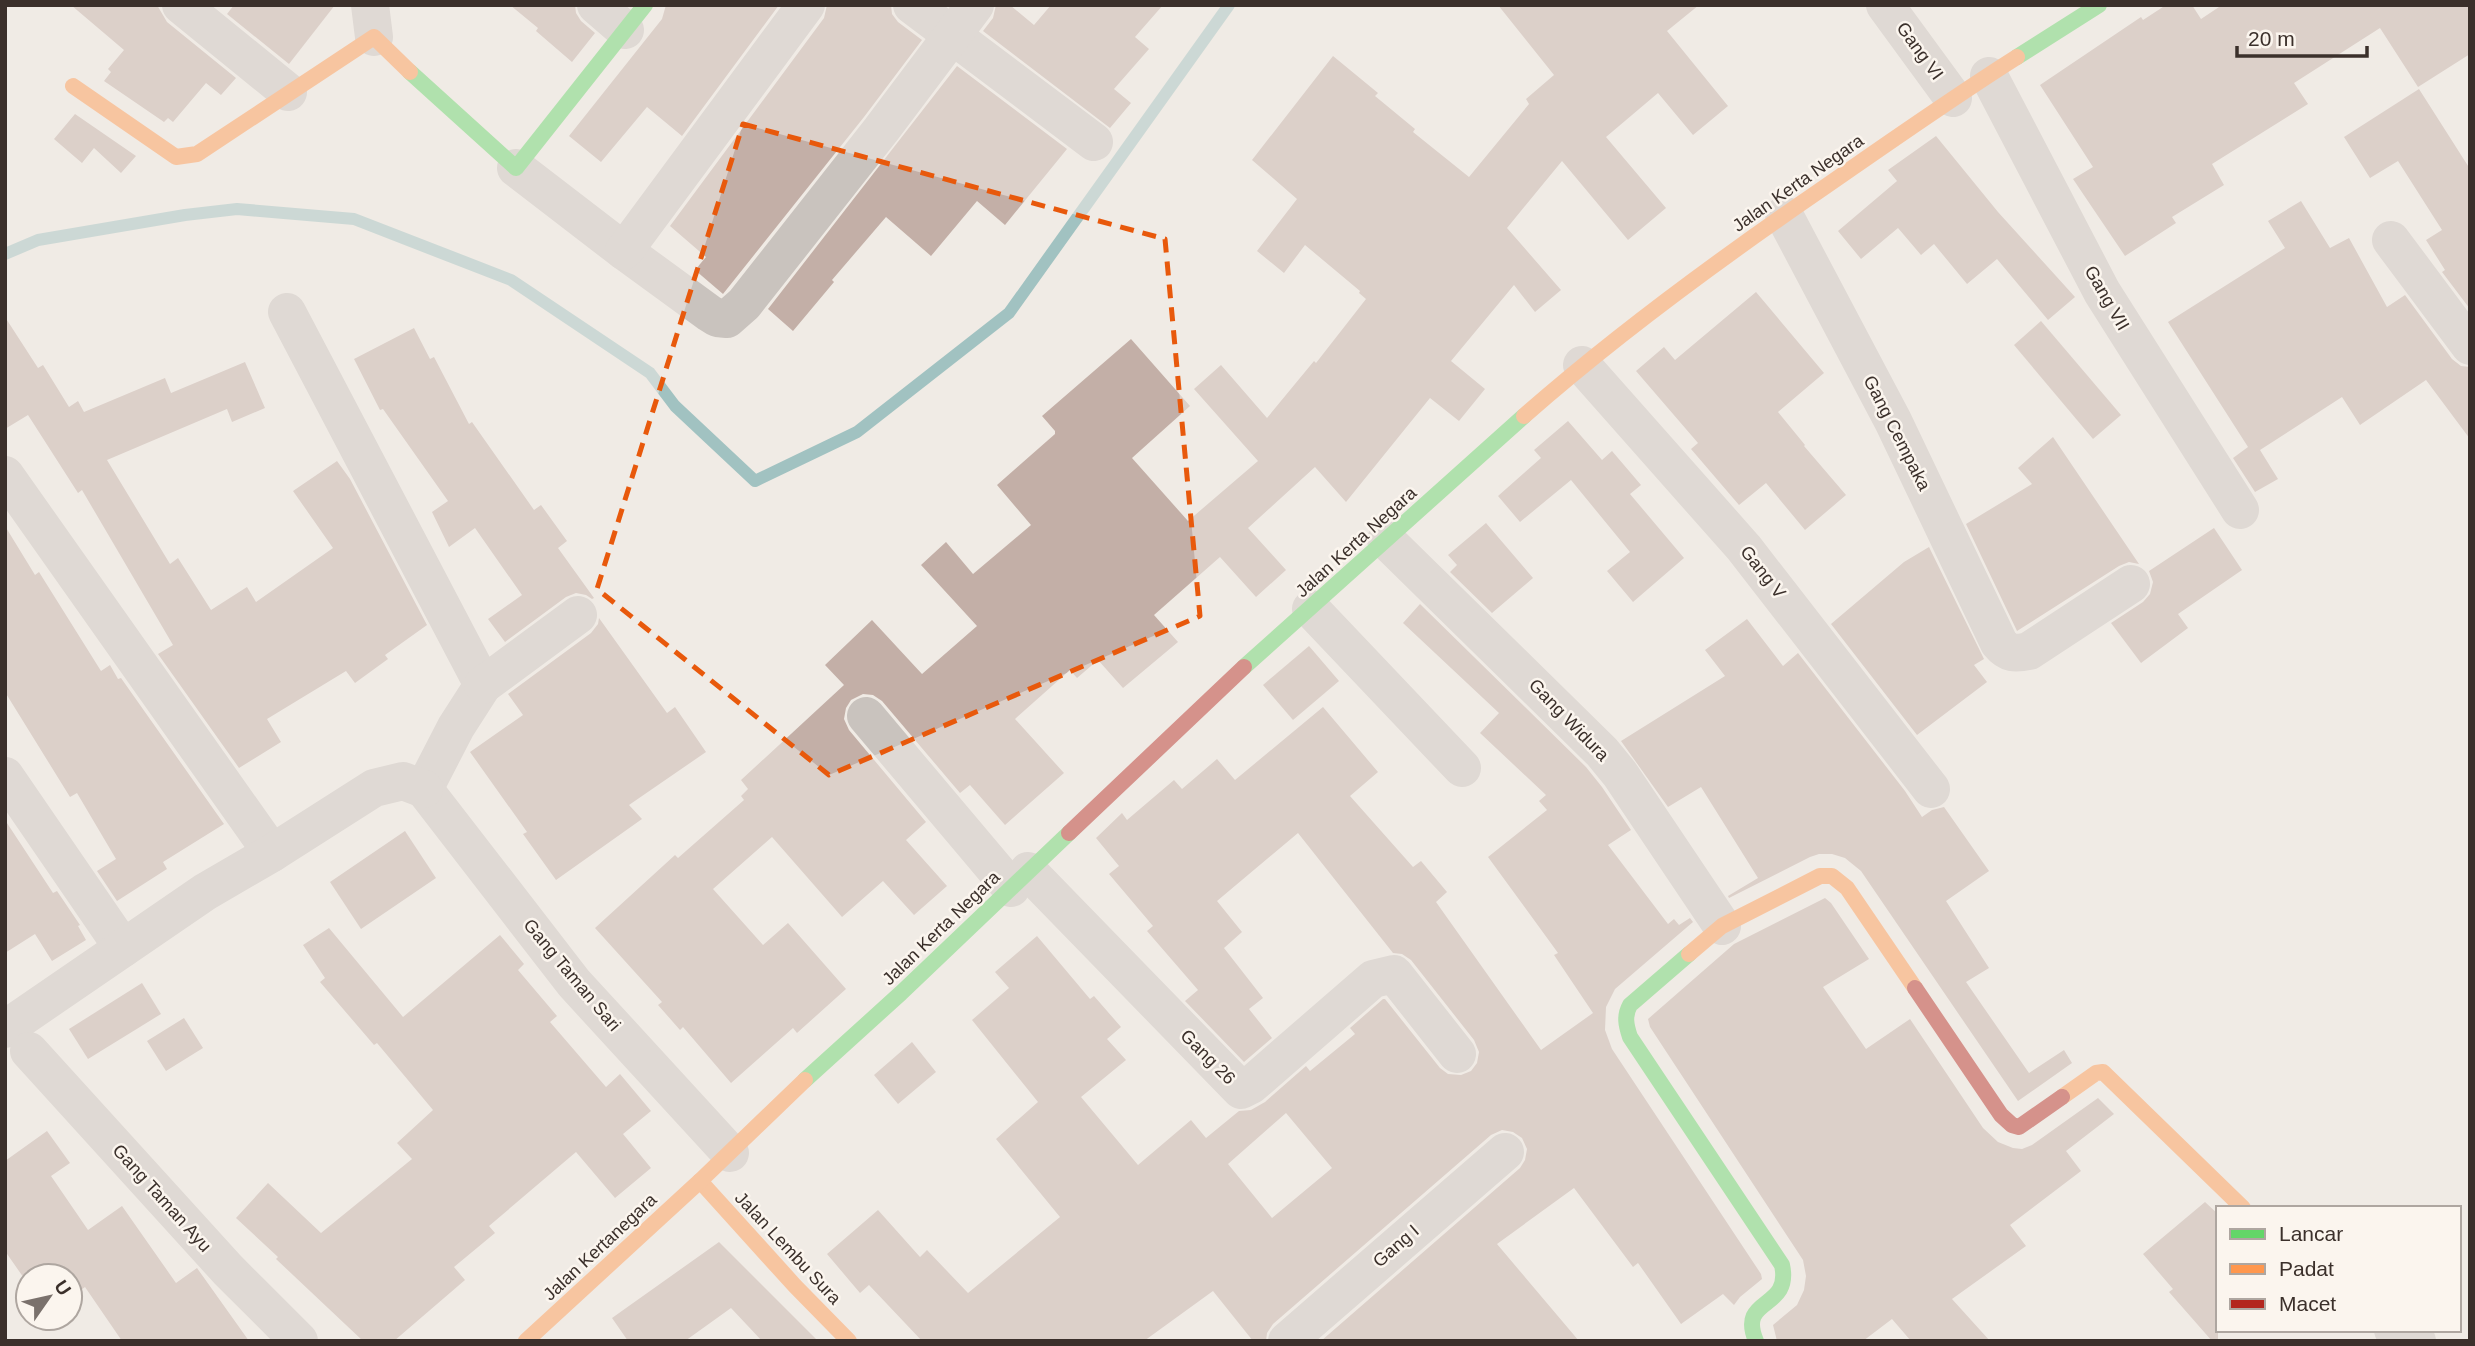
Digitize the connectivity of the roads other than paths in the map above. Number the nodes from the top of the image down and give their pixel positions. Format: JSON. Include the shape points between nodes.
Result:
{"nodes":[{"id":1,"x":181,"y":5,"type":"edge"},
{"id":2,"x":596,"y":5,"type":"edge"},
{"id":3,"x":806,"y":5,"type":"edge"},
{"id":4,"x":912,"y":5,"type":"edge"},
{"id":5,"x":975,"y":5,"type":"edge"},
{"id":6,"x":1885,"y":5,"type":"edge"},
{"id":7,"x":2099,"y":5,"type":"edge"},
{"id":8,"x":635,"y":18,"type":"edge"},
{"id":9,"x":372,"y":21,"type":"edge"},
{"id":10,"x":951,"y":35,"type":"junction"},
{"id":11,"x":1989,"y":76,"type":"junction"},
{"id":12,"x":73,"y":86,"type":"dead end"},
{"id":13,"x":288,"y":92,"type":"junction"},
{"id":14,"x":1953,"y":98,"type":"junction"},
{"id":15,"x":1094,"y":142,"type":"dead end"},
{"id":16,"x":516,"y":168,"type":"junction"},
{"id":17,"x":1784,"y":215,"type":"junction"},
{"id":18,"x":2391,"y":240,"type":"dead end"},
{"id":19,"x":624,"y":251,"type":"junction"},
{"id":20,"x":287,"y":312,"type":"dead end"},
{"id":21,"x":2470,"y":346,"type":"edge"},
{"id":22,"x":1583,"y":365,"type":"junction"},
{"id":23,"x":5,"y":475,"type":"edge"},
{"id":24,"x":2240,"y":510,"type":"dead end"},
{"id":25,"x":1386,"y":540,"type":"junction"},
{"id":26,"x":2131,"y":584,"type":"dead end"},
{"id":27,"x":1311,"y":609,"type":"junction"},
{"id":28,"x":578,"y":615,"type":"dead end"},
{"id":29,"x":483,"y":685,"type":"junction"},
{"id":30,"x":866,"y":716,"type":"dead end"},
{"id":31,"x":1462,"y":768,"type":"dead end"},
{"id":32,"x":5,"y":776,"type":"edge"},
{"id":33,"x":424,"y":789,"type":"junction"},
{"id":34,"x":1931,"y":789,"type":"dead end"},
{"id":35,"x":272,"y":853,"type":"junction"},
{"id":36,"x":1019,"y":879,"type":"junction"},
{"id":37,"x":1722,"y":926,"type":"junction"},
{"id":38,"x":123,"y":948,"type":"junction"},
{"id":39,"x":17,"y":1040,"type":"edge"},
{"id":40,"x":1457,"y":1054,"type":"dead end"},
{"id":41,"x":1505,"y":1152,"type":"dead end"},
{"id":42,"x":730,"y":1153,"type":"junction"},
{"id":43,"x":700,"y":1181,"type":"junction"},
{"id":44,"x":2241,"y":1206,"type":"edge"},
{"id":45,"x":2397,"y":1332,"type":"edge"},
{"id":46,"x":299,"y":1341,"type":"edge"},
{"id":47,"x":527,"y":1341,"type":"edge"},
{"id":48,"x":849,"y":1341,"type":"edge"},
{"id":49,"x":1287,"y":1341,"type":"edge"},
{"id":50,"x":1756,"y":1341,"type":"edge"},
{"id":51,"x":2417,"y":1341,"type":"edge"}],
"edges":[{"from":1,"to":13,"type":"street"},
{"from":2,"to":8,"type":"street"},
{"from":3,"to":19,"type":"street"},
{"from":4,"to":10,"type":"street"},
{"from":5,"to":10,"type":"street"},
{"from":6,"to":14,"type":"street","name":"Gang VI"},
{"from":7,"to":11,"type":"street","name":"Jalan Kerta Negara"},
{"from":8,"to":16,"type":"street"},
{"from":9,"to":13,"type":"street"},
{"from":9,"to":16,"type":"street","via":[[439,100]]},
{"from":10,"to":15,"type":"street"},
{"from":10,"to":19,"type":"street","via":[[733,316],[717,318]]},
{"from":11,"to":14,"type":"street","name":"Jalan Kerta Negara"},
{"from":11,"to":24,"type":"street","name":"Gang VII","via":[[2102,292]]},
{"from":12,"to":13,"type":"street","via":[[176,157],[197,154]]},
{"from":14,"to":17,"type":"street","name":"Jalan Kerta Negara"},
{"from":16,"to":19,"type":"street"},
{"from":17,"to":22,"type":"street","name":"Jalan Kerta Negara"},
{"from":17,"to":26,"type":"street","name":"Gang Cempaka","via":[[2007,652],[2029,651]]},
{"from":18,"to":21,"type":"street"},
{"from":20,"to":29,"type":"street"},
{"from":22,"to":25,"type":"street","name":"Jalan Kerta Negara"},
{"from":22,"to":34,"type":"street","name":"Gang V","via":[[1744,548]]},
{"from":23,"to":35,"type":"street"},
{"from":25,"to":27,"type":"street","name":"Jalan Kerta Negara"},
{"from":25,"to":37,"type":"street","name":"Gang Widura","via":[[1602,752]]},
{"from":27,"to":31,"type":"street"},
{"from":27,"to":36,"type":"street","name":"Jalan Kerta Negara"},
{"from":28,"to":29,"type":"street"},
{"from":29,"to":33,"type":"street"},
{"from":30,"to":36,"type":"street"},
{"from":32,"to":38,"type":"street"},
{"from":33,"to":35,"type":"street","via":[[403,781],[374,788]]},
{"from":33,"to":42,"type":"street","name":"Gang Taman Sari","via":[[573,982]]},
{"from":35,"to":38,"type":"street"},
{"from":36,"to":40,"type":"street","name":"Gang 26","via":[[1241,1090],[1373,979],[1384,975],[1394,974]]},
{"from":36,"to":42,"type":"street","name":"Jalan Kerta Negara"},
{"from":37,"to":44,"type":"street","via":[[1820,876],[1832,876],[1847,888],[2012,1125],[2019,1128],[2103,1072]]},
{"from":37,"to":50,"type":"street","via":[[1630,1005],[1625,1024],[1782,1265],[1784,1282],[1777,1295],[1754,1311],[1751,1322]]},
{"from":38,"to":39,"type":"street"},
{"from":39,"to":46,"type":"street","name":"Gang Taman Ayu"},
{"from":41,"to":49,"type":"street","name":"Gang I"},
{"from":42,"to":43,"type":"street","name":"Jalan Kerta Negara"},
{"from":43,"to":47,"type":"street","name":"Jalan Kertanegara"},
{"from":43,"to":48,"type":"street","name":"Jalan Lembu Sura"},
{"from":45,"to":51,"type":"street"}]}
